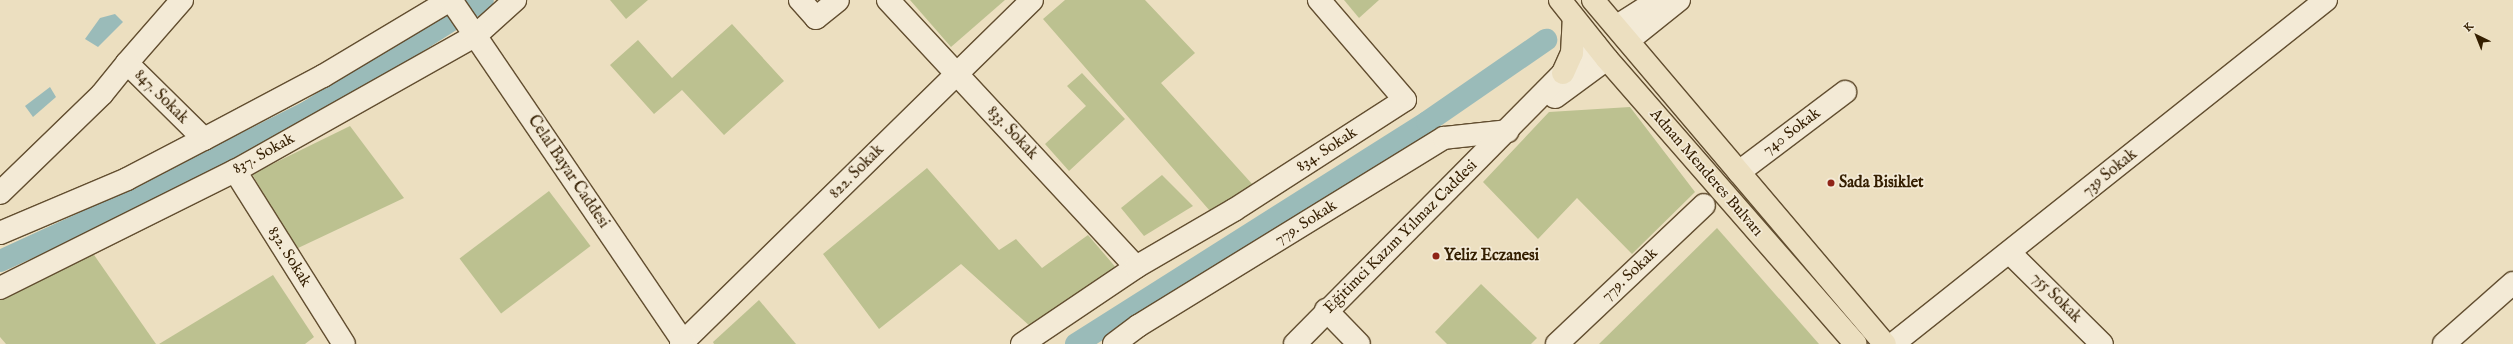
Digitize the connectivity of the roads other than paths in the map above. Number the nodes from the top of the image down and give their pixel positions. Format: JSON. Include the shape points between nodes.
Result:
{"nodes":[{"id":1,"x":182,"y":0,"type":"edge"},
{"id":2,"x":451,"y":0,"type":"edge"},
{"id":3,"x":515,"y":0,"type":"edge"},
{"id":4,"x":800,"y":0,"type":"edge"},
{"id":5,"x":838,"y":0,"type":"edge"},
{"id":6,"x":888,"y":0,"type":"edge"},
{"id":7,"x":1032,"y":0,"type":"edge"},
{"id":8,"x":1319,"y":0,"type":"edge"},
{"id":9,"x":1560,"y":0,"type":"edge"},
{"id":10,"x":1593,"y":0,"type":"edge"},
{"id":11,"x":1658,"y":0,"type":"edge"},
{"id":12,"x":1679,"y":0,"type":"edge"},
{"id":13,"x":2326,"y":0,"type":"edge"},
{"id":14,"x":1574,"y":18,"type":"junction"},
{"id":15,"x":1623,"y":33,"type":"junction"},
{"id":16,"x":475,"y":36,"type":"junction"},
{"id":17,"x":1601,"y":52,"type":"junction"},
{"id":18,"x":127,"y":63,"type":"junction"},
{"id":19,"x":1563,"y":73,"type":"junction"},
{"id":20,"x":957,"y":74,"type":"junction"},
{"id":21,"x":1845,"y":92,"type":"dead end"},
{"id":22,"x":1508,"y":131,"type":"junction"},
{"id":23,"x":204,"y":139,"type":"junction"},
{"id":24,"x":235,"y":171,"type":"junction"},
{"id":25,"x":1740,"y":172,"type":"junction"},
{"id":26,"x":0,"y":192,"type":"edge"},
{"id":27,"x":1704,"y":206,"type":"dead end"},
{"id":28,"x":0,"y":233,"type":"edge"},
{"id":29,"x":2010,"y":253,"type":"junction"},
{"id":30,"x":1136,"y":268,"type":"junction"},
{"id":31,"x":2513,"y":283,"type":"edge"},
{"id":32,"x":0,"y":288,"type":"edge"},
{"id":33,"x":1326,"y":310,"type":"junction"},
{"id":34,"x":344,"y":344,"type":"edge"},
{"id":35,"x":684,"y":344,"type":"edge"},
{"id":36,"x":1022,"y":344,"type":"edge"},
{"id":37,"x":1114,"y":344,"type":"edge"},
{"id":38,"x":1295,"y":344,"type":"edge"},
{"id":39,"x":1359,"y":344,"type":"edge"},
{"id":40,"x":1557,"y":344,"type":"edge"},
{"id":41,"x":1856,"y":344,"type":"edge"},
{"id":42,"x":1885,"y":344,"type":"edge"},
{"id":43,"x":1893,"y":344,"type":"edge"},
{"id":44,"x":2102,"y":344,"type":"edge"},
{"id":45,"x":2444,"y":344,"type":"edge"}],
"edges":[{"from":1,"to":18,"type":"street","name":"847. Sokak"},
{"from":2,"to":16,"type":"street","name":"Celal Bayar Caddesi"},
{"from":2,"to":23,"type":"street","via":[[323,76]]},
{"from":3,"to":16,"type":"street","name":"837. Sokak"},
{"from":4,"to":5,"type":"street","via":[[816,18]]},
{"from":6,"to":20,"type":"street","name":"833. Sokak"},
{"from":7,"to":20,"type":"street","name":"822. Sokak"},
{"from":8,"to":30,"type":"street","name":"834. Sokak","via":[[1405,100],[1234,210]]},
{"from":9,"to":14,"type":"main road","name":"Adnan Menderes Bulvarı"},
{"from":10,"to":15,"type":"main road","name":"Adnan Menderes Bulvarı"},
{"from":11,"to":15,"type":"street"},
{"from":12,"to":15,"type":"street"},
{"from":13,"to":29,"type":"street","name":"739 Sokak"},
{"from":14,"to":17,"type":"main road","name":"Adnan Menderes Bulvarı"},
{"from":14,"to":19,"type":"main road","via":[[1572,53]]},
{"from":15,"to":17,"type":"main road"},
{"from":15,"to":25,"type":"main road","name":"Adnan Menderes Bulvarı"},
{"from":16,"to":24,"type":"street","name":"837. Sokak"},
{"from":16,"to":35,"type":"street","name":"Celal Bayar Caddesi"},
{"from":17,"to":19,"type":"street","name":"Eğitimci Kazım Yılmaz Caddesi"},
{"from":17,"to":22,"type":"street","name":"Eğitimci Kazım Yılmaz Caddesi"},
{"from":17,"to":41,"type":"main road","name":"Adnan Menderes Bulvarı"},
{"from":18,"to":23,"type":"street","name":"847. Sokak"},
{"from":18,"to":26,"type":"street","via":[[102,94]]},
{"from":19,"to":22,"type":"street","name":"Eğitimci Kazım Yılmaz Caddesi"},
{"from":20,"to":30,"type":"street","name":"833. Sokak"},
{"from":20,"to":35,"type":"street","name":"822. Sokak"},
{"from":21,"to":25,"type":"street","name":"740 Sokak"},
{"from":22,"to":33,"type":"street","name":"Eğitimci Kazım Yılmaz Caddesi"},
{"from":22,"to":37,"type":"street","name":"779. Sokak","via":[[1444,138],[1138,326]]},
{"from":23,"to":28,"type":"street","via":[[127,179]]},
{"from":24,"to":32,"type":"street","name":"837. Sokak"},
{"from":24,"to":34,"type":"street","name":"832. Sokak"},
{"from":25,"to":42,"type":"main road","name":"Adnan Menderes Bulvarı"},
{"from":27,"to":40,"type":"street","name":"779. Sokak"},
{"from":29,"to":43,"type":"street","name":"739 Sokak"},
{"from":29,"to":44,"type":"street","name":"755 Sokak"},
{"from":30,"to":36,"type":"street"},
{"from":31,"to":45,"type":"street"},
{"from":33,"to":38,"type":"street","name":"Eğitimci Kazım Yılmaz Caddesi"},
{"from":33,"to":39,"type":"street"}]}
